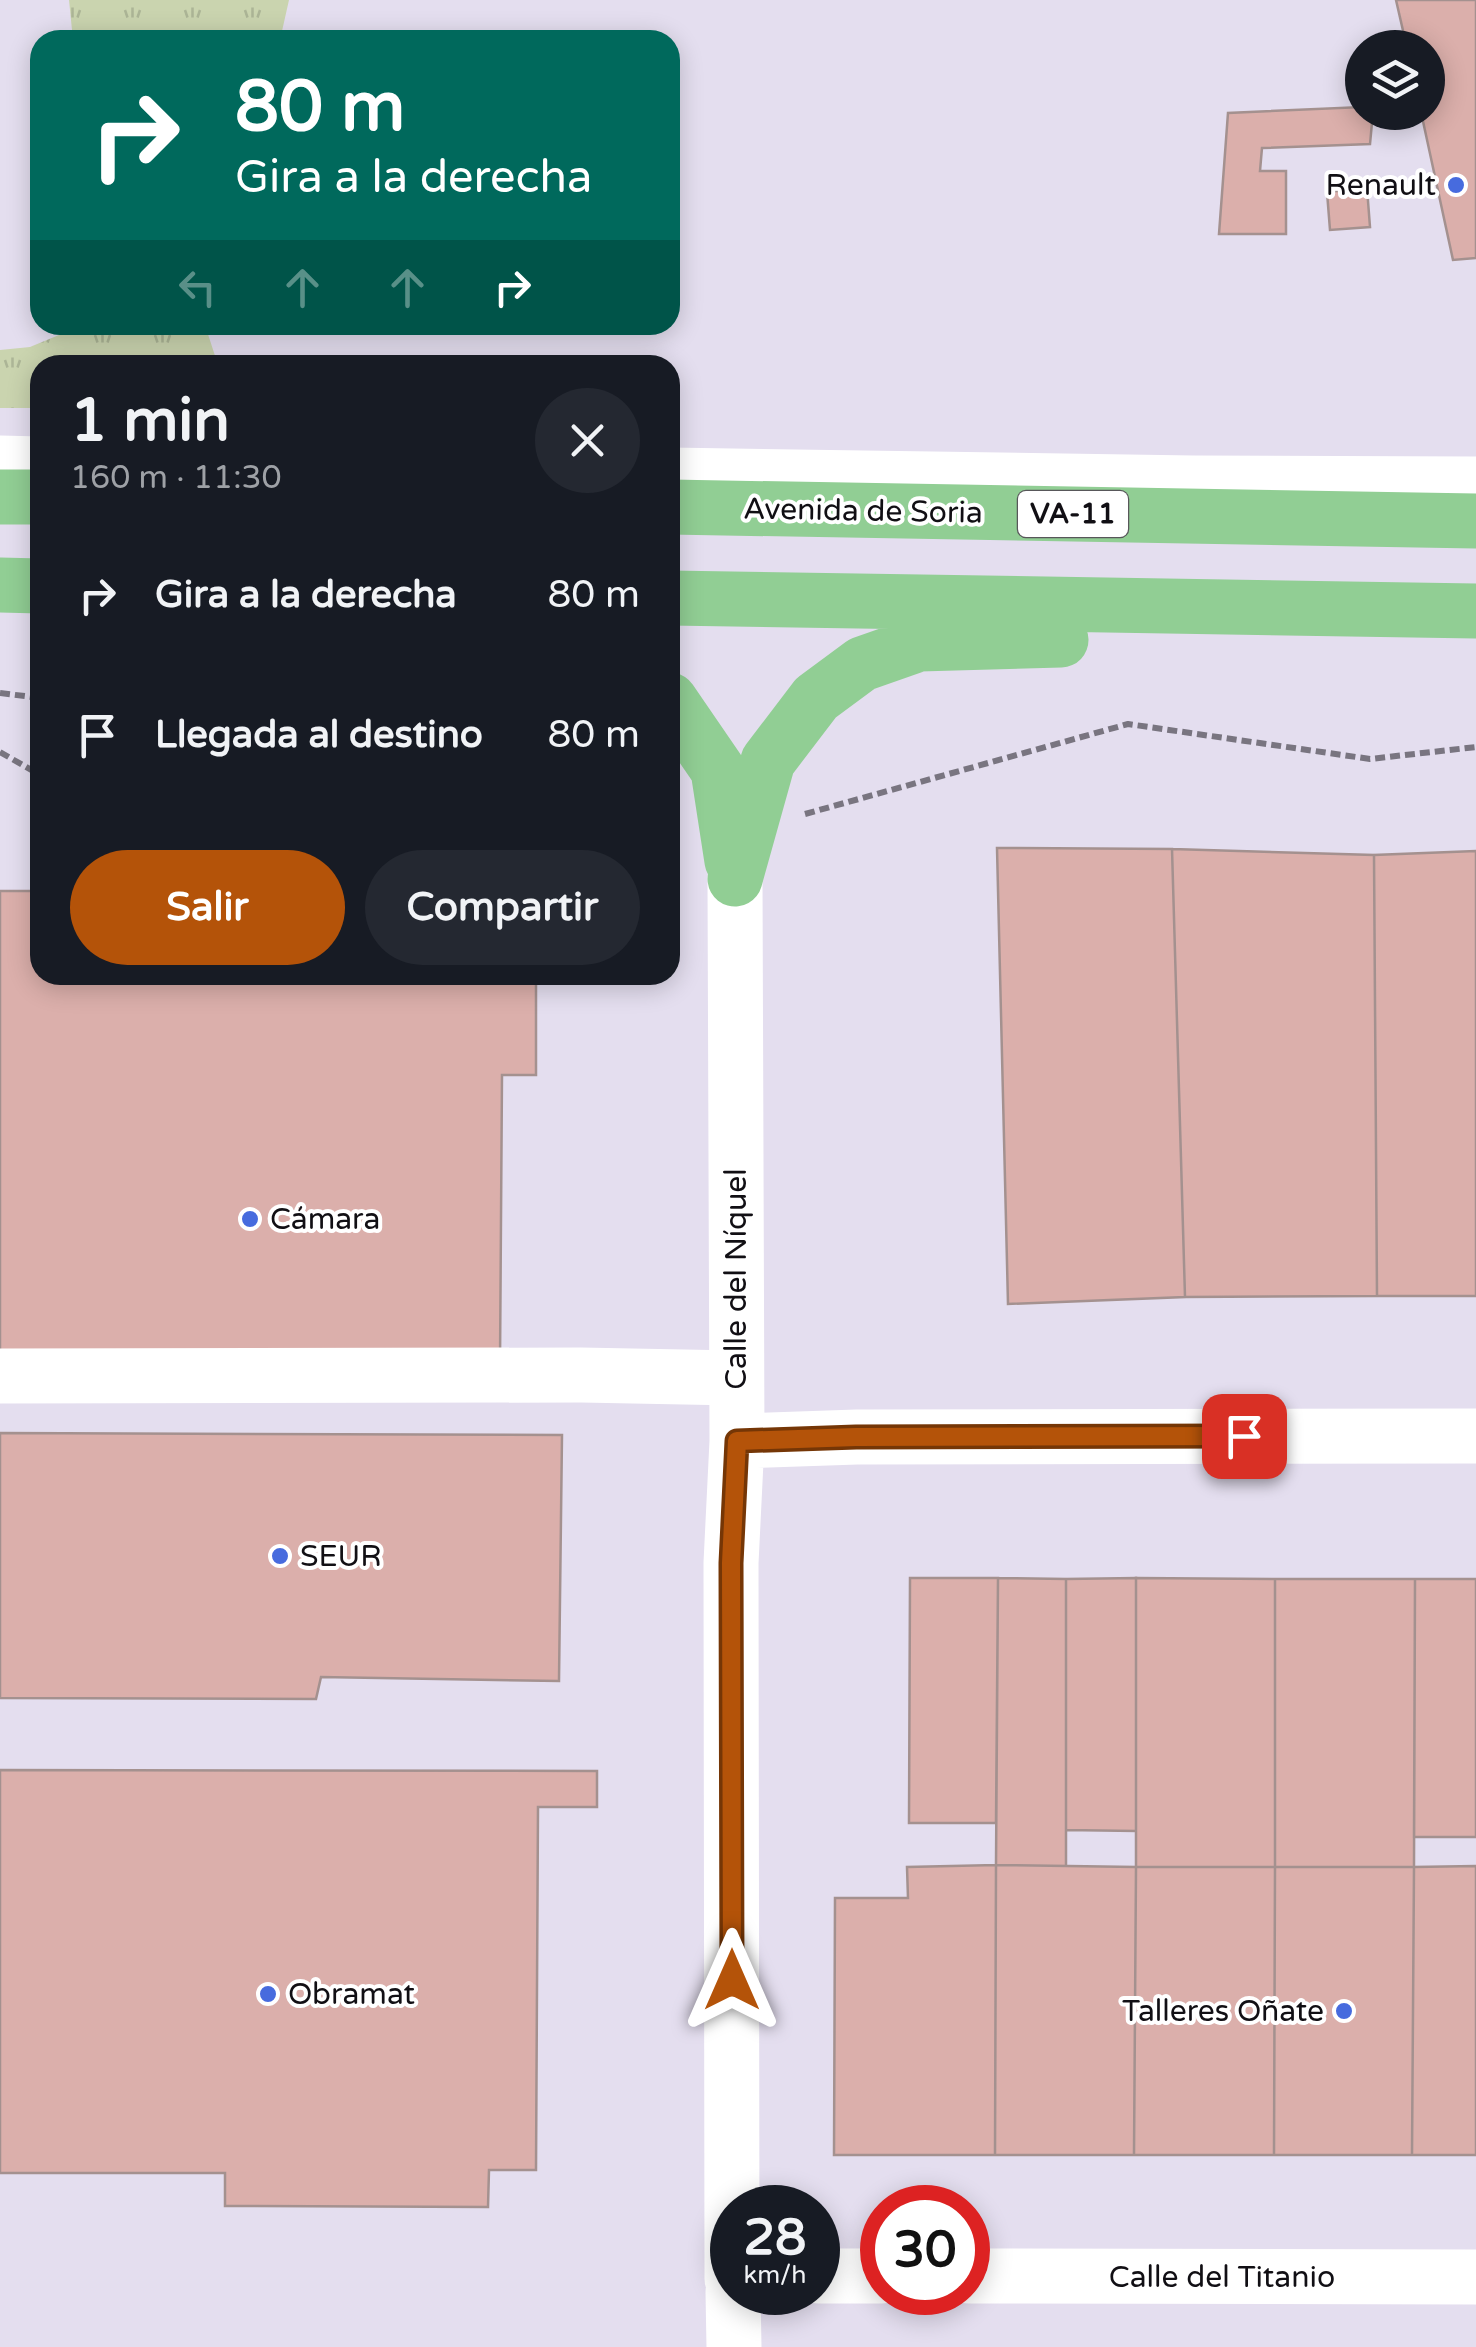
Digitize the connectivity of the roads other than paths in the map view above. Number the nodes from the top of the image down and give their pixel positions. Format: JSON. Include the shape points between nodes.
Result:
{"nodes":[{"id":1,"x":0,"y":464,"type":"edge"},
{"id":2,"x":30,"y":464,"type":"edge"},
{"id":3,"x":680,"y":474,"type":"edge"},
{"id":4,"x":1476,"y":484,"type":"edge"},
{"id":5,"x":0,"y":497,"type":"edge"},
{"id":6,"x":30,"y":498,"type":"edge"},
{"id":7,"x":680,"y":508,"type":"edge"},
{"id":8,"x":1476,"y":521,"type":"edge"},
{"id":9,"x":0,"y":585,"type":"edge"},
{"id":10,"x":30,"y":586,"type":"edge"},
{"id":11,"x":680,"y":598,"type":"edge"},
{"id":12,"x":30,"y":604,"type":"edge"},
{"id":13,"x":1232,"y":608,"type":"junction"},
{"id":14,"x":0,"y":609,"type":"edge"},
{"id":15,"x":1476,"y":611,"type":"edge"},
{"id":16,"x":680,"y":715,"type":"edge"},
{"id":17,"x":735,"y":879,"type":"junction"},
{"id":18,"x":0,"y":1376,"type":"edge"},
{"id":19,"x":736,"y":1378,"type":"junction"},
{"id":20,"x":1476,"y":1436,"type":"edge"},
{"id":21,"x":737,"y":1441,"type":"junction"},
{"id":22,"x":732,"y":2185,"type":"edge"},
{"id":23,"x":990,"y":2276,"type":"edge"},
{"id":24,"x":1476,"y":2277,"type":"edge"},
{"id":25,"x":733,"y":2315,"type":"edge"},
{"id":26,"x":734,"y":2347,"type":"edge"}],
"edges":[{"from":1,"to":2,"type":"street"},
{"from":3,"to":4,"type":"street","name":"Avenida de Soria"},
{"from":5,"to":6,"type":"highway"},
{"from":7,"to":8,"type":"highway","name":"Avenida de Soria","number":"VA-11"},
{"from":9,"to":10,"type":"highway"},
{"from":11,"to":13,"type":"highway"},
{"from":12,"to":14,"type":"street"},
{"from":13,"to":15,"type":"highway"},
{"from":13,"to":17,"type":"highway","via":[[1090,639],[919,644],[862,664],[816,698],[768,760]]},
{"from":16,"to":17,"type":"highway","via":[[718,770]]},
{"from":17,"to":19,"type":"street","name":"Calle del Níquel"},
{"from":18,"to":19,"type":"street"},
{"from":19,"to":21,"type":"street","name":"Calle del Níquel"},
{"from":20,"to":21,"type":"street"},
{"from":21,"to":22,"type":"street","name":"Calle del Níquel","via":[[731,1563]]},
{"from":23,"to":24,"type":"street","name":"Calle del Titanio"},
{"from":25,"to":26,"type":"street"}]}
